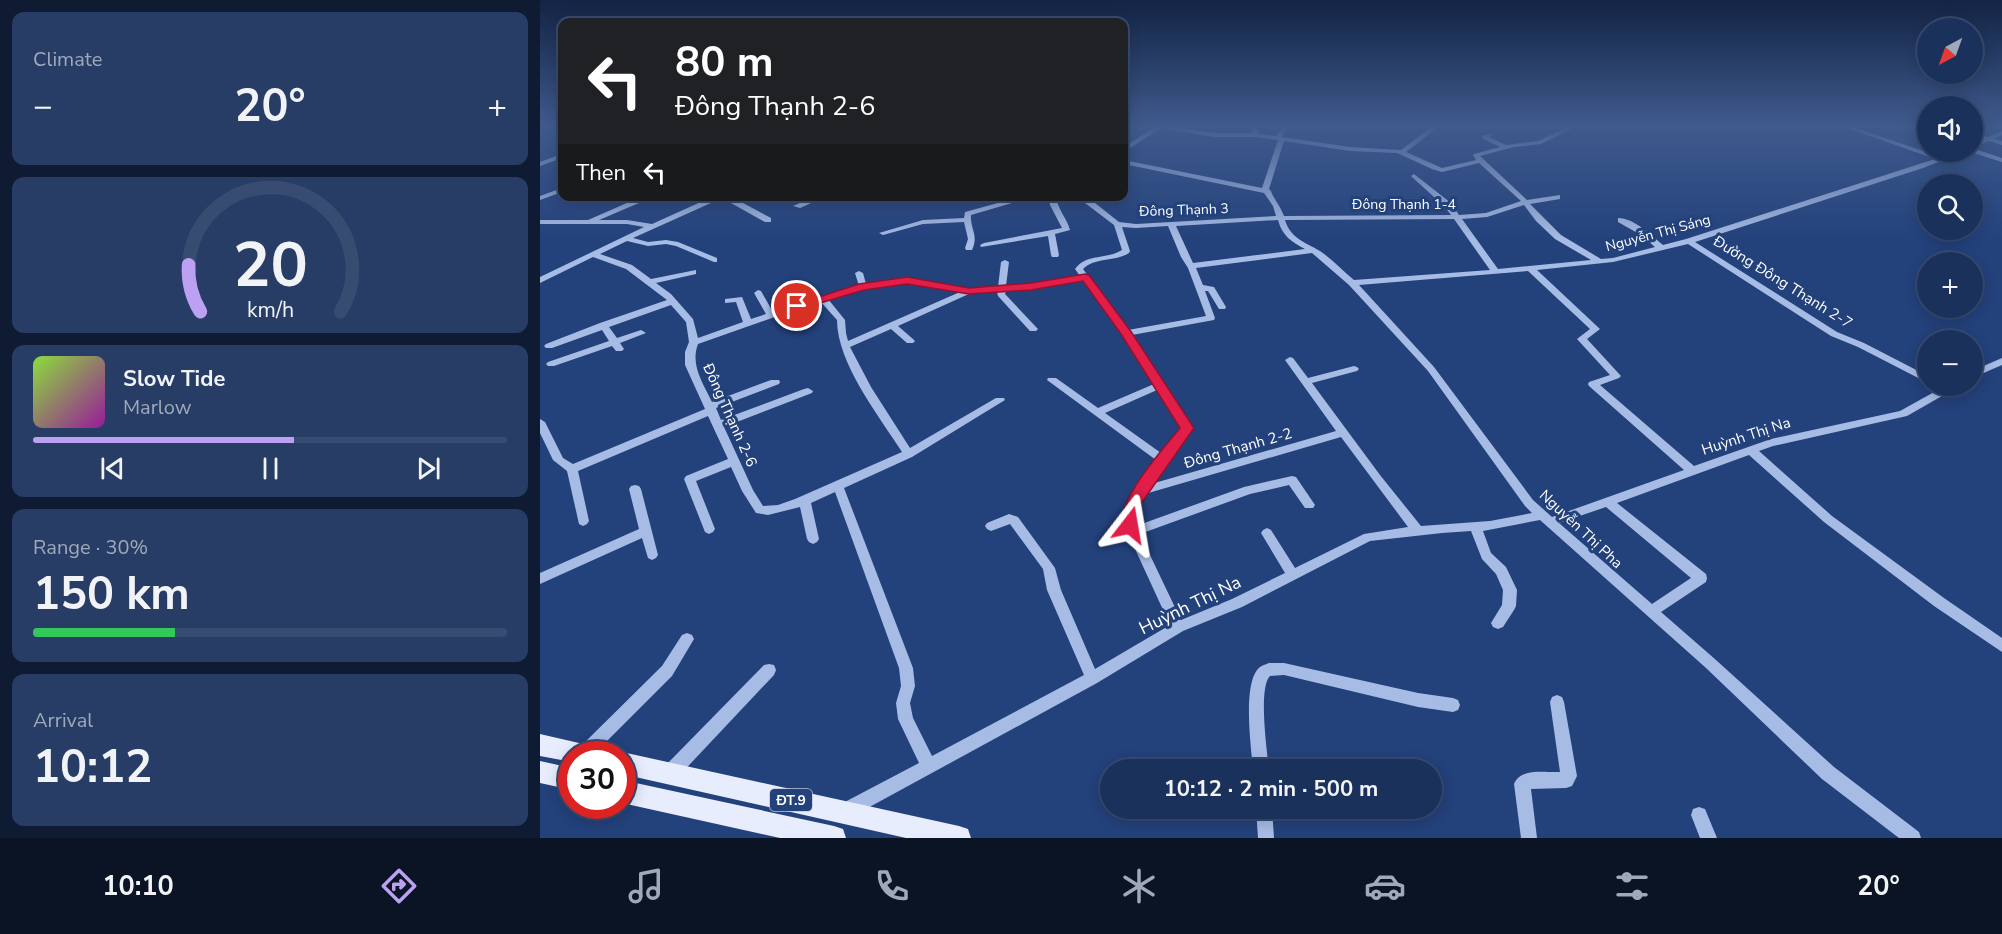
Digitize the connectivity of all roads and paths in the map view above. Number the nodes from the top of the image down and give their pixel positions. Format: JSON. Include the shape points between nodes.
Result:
{"nodes":[{"id":1,"x":1131,"y":164,"type":"edge"},
{"id":2,"x":1272,"y":164,"type":"edge"},
{"id":3,"x":1426,"y":164,"type":"edge"},
{"id":4,"x":1467,"y":164,"type":"edge"},
{"id":5,"x":1483,"y":164,"type":"edge"},
{"id":6,"x":1926,"y":164,"type":"edge"},
{"id":7,"x":1137,"y":166,"type":"junction"},
{"id":8,"x":1128,"y":171,"type":"edge"},
{"id":9,"x":1414,"y":176,"type":"dead end"},
{"id":10,"x":558,"y":191,"type":"edge"},
{"id":11,"x":1269,"y":192,"type":"junction"},
{"id":12,"x":1557,"y":196,"type":"dead end"},
{"id":13,"x":540,"y":198,"type":"edge"},
{"id":14,"x":636,"y":201,"type":"dead end"},
{"id":15,"x":710,"y":201,"type":"edge"},
{"id":16,"x":732,"y":201,"type":"edge"},
{"id":17,"x":809,"y":201,"type":"edge"},
{"id":18,"x":1015,"y":201,"type":"edge"},
{"id":19,"x":1052,"y":201,"type":"edge"},
{"id":20,"x":1087,"y":201,"type":"edge"},
{"id":21,"x":806,"y":202,"type":"joint"},
{"id":22,"x":1526,"y":202,"type":"junction"},
{"id":23,"x":797,"y":206,"type":"dead end"},
{"id":24,"x":1456,"y":217,"type":"junction"},
{"id":25,"x":1280,"y":218,"type":"junction"},
{"id":26,"x":967,"y":219,"type":"junction"},
{"id":27,"x":768,"y":220,"type":"dead end"},
{"id":28,"x":1621,"y":220,"type":"dead end"},
{"id":29,"x":540,"y":222,"type":"edge"},
{"id":30,"x":590,"y":222,"type":"junction"},
{"id":31,"x":1118,"y":224,"type":"junction"},
{"id":32,"x":1172,"y":224,"type":"junction"},
{"id":33,"x":653,"y":226,"type":"junction"},
{"id":34,"x":1001,"y":232,"type":"dead end"},
{"id":35,"x":883,"y":233,"type":"dead end"},
{"id":36,"x":1051,"y":233,"type":"junction"},
{"id":37,"x":626,"y":238,"type":"junction"},
{"id":38,"x":1689,"y":241,"type":"junction"},
{"id":39,"x":1001,"y":242,"type":"junction"},
{"id":40,"x":984,"y":245,"type":"dead end"},
{"id":41,"x":969,"y":248,"type":"dead end"},
{"id":42,"x":1661,"y":248,"type":"junction"},
{"id":43,"x":1312,"y":250,"type":"junction"},
{"id":44,"x":592,"y":254,"type":"junction"},
{"id":45,"x":1055,"y":255,"type":"dead end"},
{"id":46,"x":714,"y":260,"type":"dead end"},
{"id":47,"x":1599,"y":261,"type":"junction"},
{"id":48,"x":1005,"y":262,"type":"dead end"},
{"id":49,"x":1191,"y":266,"type":"junction"},
{"id":50,"x":1531,"y":268,"type":"junction"},
{"id":51,"x":693,"y":272,"type":"dead end"},
{"id":52,"x":1496,"y":272,"type":"junction"},
{"id":53,"x":859,"y":273,"type":"dead end"},
{"id":54,"x":1085,"y":278,"type":"junction"},
{"id":55,"x":540,"y":279,"type":"edge"},
{"id":56,"x":650,"y":282,"type":"junction"},
{"id":57,"x":1353,"y":284,"type":"junction"},
{"id":58,"x":791,"y":287,"type":"dead end"},
{"id":59,"x":862,"y":287,"type":"junction"},
{"id":60,"x":1199,"y":287,"type":"junction"},
{"id":61,"x":1000,"y":289,"type":"junction"},
{"id":62,"x":969,"y":291,"type":"junction"},
{"id":63,"x":758,"y":293,"type":"dead end"},
{"id":64,"x":822,"y":298,"type":"junction"},
{"id":65,"x":673,"y":301,"type":"junction"},
{"id":66,"x":728,"y":301,"type":"dead end"},
{"id":67,"x":797,"y":306,"type":"junction"},
{"id":68,"x":1222,"y":307,"type":"dead end"},
{"id":69,"x":771,"y":315,"type":"junction"},
{"id":70,"x":748,"y":322,"type":"junction"},
{"id":71,"x":603,"y":325,"type":"junction"},
{"id":72,"x":893,"y":326,"type":"junction"},
{"id":73,"x":1033,"y":328,"type":"dead end"},
{"id":74,"x":641,"y":333,"type":"dead end"},
{"id":75,"x":1126,"y":333,"type":"junction"},
{"id":76,"x":910,"y":341,"type":"dead end"},
{"id":77,"x":694,"y":342,"type":"junction"},
{"id":78,"x":549,"y":345,"type":"dead end"},
{"id":79,"x":616,"y":345,"type":"junction"},
{"id":80,"x":845,"y":346,"type":"junction"},
{"id":81,"x":1290,"y":360,"type":"dead end"},
{"id":82,"x":2002,"y":361,"type":"edge"},
{"id":83,"x":550,"y":364,"type":"dead end"},
{"id":84,"x":1354,"y":369,"type":"dead end"},
{"id":85,"x":1983,"y":370,"type":"edge"},
{"id":86,"x":1917,"y":374,"type":"edge"},
{"id":87,"x":1052,"y":380,"type":"dead end"},
{"id":88,"x":775,"y":382,"type":"dead end"},
{"id":89,"x":1306,"y":382,"type":"junction"},
{"id":90,"x":1160,"y":385,"type":"junction"},
{"id":91,"x":808,"y":391,"type":"dead end"},
{"id":92,"x":752,"y":392,"type":"junction"},
{"id":93,"x":1931,"y":396,"type":"edge"},
{"id":94,"x":1000,"y":400,"type":"dead end"},
{"id":95,"x":711,"y":408,"type":"junction"},
{"id":96,"x":764,"y":411,"type":"junction"},
{"id":97,"x":1099,"y":412,"type":"junction"},
{"id":98,"x":540,"y":422,"type":"edge"},
{"id":99,"x":718,"y":425,"type":"junction"},
{"id":100,"x":1343,"y":433,"type":"junction"},
{"id":101,"x":1751,"y":450,"type":"junction"},
{"id":102,"x":908,"y":454,"type":"junction"},
{"id":103,"x":1162,"y":459,"type":"junction"},
{"id":104,"x":734,"y":461,"type":"junction"},
{"id":105,"x":572,"y":469,"type":"junction"},
{"id":106,"x":1692,"y":471,"type":"junction"},
{"id":107,"x":838,"y":486,"type":"junction"},
{"id":108,"x":635,"y":489,"type":"dead end"},
{"id":109,"x":1141,"y":491,"type":"junction"},
{"id":110,"x":804,"y":500,"type":"junction"},
{"id":111,"x":1608,"y":502,"type":"junction"},
{"id":112,"x":1309,"y":505,"type":"dead end"},
{"id":113,"x":1546,"y":519,"type":"junction"},
{"id":114,"x":583,"y":521,"type":"dead end"},
{"id":115,"x":991,"y":526,"type":"dead end"},
{"id":116,"x":1476,"y":527,"type":"junction"},
{"id":117,"x":709,"y":529,"type":"dead end"},
{"id":118,"x":645,"y":531,"type":"junction"},
{"id":119,"x":1418,"y":531,"type":"junction"},
{"id":120,"x":1133,"y":532,"type":"junction"},
{"id":121,"x":1267,"y":533,"type":"dead end"},
{"id":122,"x":813,"y":539,"type":"dead end"},
{"id":123,"x":652,"y":555,"type":"dead end"},
{"id":124,"x":1293,"y":575,"type":"junction"},
{"id":125,"x":540,"y":579,"type":"edge"},
{"id":126,"x":1651,"y":612,"type":"junction"},
{"id":127,"x":1498,"y":623,"type":"dead end"},
{"id":128,"x":1178,"y":627,"type":"junction"},
{"id":129,"x":687,"y":639,"type":"dead end"},
{"id":130,"x":2002,"y":646,"type":"edge"},
{"id":131,"x":769,"y":670,"type":"dead end"},
{"id":132,"x":1092,"y":678,"type":"junction"},
{"id":133,"x":1557,"y":702,"type":"dead end"},
{"id":134,"x":1453,"y":705,"type":"dead end"},
{"id":135,"x":597,"y":741,"type":"edge"},
{"id":136,"x":540,"y":745,"type":"edge"},
{"id":137,"x":558,"y":749,"type":"edge"},
{"id":138,"x":1260,"y":759,"type":"edge"},
{"id":139,"x":636,"y":766,"type":"edge"},
{"id":140,"x":929,"y":767,"type":"junction"},
{"id":141,"x":540,"y":772,"type":"edge"},
{"id":142,"x":670,"y":773,"type":"junction"},
{"id":143,"x":558,"y":776,"type":"edge"},
{"id":144,"x":636,"y":793,"type":"edge"},
{"id":145,"x":844,"y":811,"type":"junction"},
{"id":146,"x":1699,"y":815,"type":"dead end"},
{"id":147,"x":1265,"y":819,"type":"edge"},
{"id":148,"x":792,"y":828,"type":"junction"},
{"id":149,"x":770,"y":838,"type":"edge"},
{"id":150,"x":834,"y":838,"type":"edge"},
{"id":151,"x":959,"y":838,"type":"edge"},
{"id":152,"x":1266,"y":838,"type":"edge"},
{"id":153,"x":1528,"y":838,"type":"edge"},
{"id":154,"x":1709,"y":838,"type":"edge"},
{"id":155,"x":1913,"y":838,"type":"edge"}],
"edges":[{"from":1,"to":7,"type":"street"},
{"from":2,"to":11,"type":"street","via":[[1265,189]]},
{"from":3,"to":4,"type":"street","via":[[1442,170]]},
{"from":5,"to":22,"type":"street"},
{"from":6,"to":38,"type":"street","name":"Nguyễn Thị Sáng"},
{"from":7,"to":8,"type":"street"},
{"from":7,"to":11,"type":"street"},
{"from":9,"to":24,"type":"street"},
{"from":10,"to":13,"type":"street"},
{"from":11,"to":25,"type":"street","name":"Nguyễn Thị Pha"},
{"from":12,"to":22,"type":"street","name":"Đông Thạnh 1-4"},
{"from":14,"to":30,"type":"street"},
{"from":15,"to":33,"type":"street"},
{"from":16,"to":27,"type":"street"},
{"from":17,"to":21,"type":"street"},
{"from":18,"to":26,"type":"street","via":[[969,214]]},
{"from":19,"to":36,"type":"street","via":[[1066,230]]},
{"from":20,"to":31,"type":"street","name":"Đông Thạnh 3"},
{"from":21,"to":23,"type":"street"},
{"from":22,"to":24,"type":"street","name":"Đông Thạnh 1-4","via":[[1487,215]]},
{"from":22,"to":47,"type":"street","via":[[1558,237]]},
{"from":24,"to":25,"type":"street","name":"Đông Thạnh 1-4"},
{"from":24,"to":52,"type":"street"},
{"from":25,"to":32,"type":"street","name":"Đông Thạnh 3"},
{"from":25,"to":43,"type":"street","name":"Nguyễn Thị Pha","via":[[1292,238]]},
{"from":26,"to":35,"type":"street","via":[[923,222]]},
{"from":26,"to":41,"type":"street","via":[[972,239]]},
{"from":28,"to":42,"type":"street"},
{"from":29,"to":30,"type":"street"},
{"from":30,"to":33,"type":"street"},
{"from":31,"to":32,"type":"street","name":"Đông Thạnh 3"},
{"from":31,"to":54,"type":"street","via":[[1126,251],[1080,265]]},
{"from":32,"to":49,"type":"street"},
{"from":33,"to":37,"type":"street"},
{"from":34,"to":39,"type":"street"},
{"from":36,"to":39,"type":"street"},
{"from":36,"to":45,"type":"street"},
{"from":37,"to":44,"type":"street"},
{"from":37,"to":46,"type":"street","via":[[648,244],[678,244]]},
{"from":38,"to":42,"type":"street","name":"Nguyễn Thị Sáng"},
{"from":38,"to":86,"type":"street","name":"Đường Đông Thạnh 2-7","via":[[1834,334]]},
{"from":39,"to":40,"type":"street"},
{"from":42,"to":47,"type":"street","name":"Nguyễn Thị Sáng"},
{"from":43,"to":49,"type":"street"},
{"from":43,"to":57,"type":"street","name":"Nguyễn Thị Pha"},
{"from":44,"to":55,"type":"street"},
{"from":44,"to":56,"type":"street","via":[[629,267]]},
{"from":47,"to":50,"type":"street","name":"Nguyễn Thị Sáng"},
{"from":48,"to":61,"type":"street"},
{"from":49,"to":60,"type":"street"},
{"from":50,"to":52,"type":"street","name":"Nguyễn Thị Sáng"},
{"from":50,"to":106,"type":"street","via":[[1595,329],[1582,339],[1616,376],[1593,384]]},
{"from":51,"to":56,"type":"street"},
{"from":52,"to":57,"type":"street","name":"Nguyễn Thị Sáng"},
{"from":53,"to":59,"type":"street"},
{"from":54,"to":61,"type":"street"},
{"from":54,"to":75,"type":"street"},
{"from":56,"to":65,"type":"street"},
{"from":57,"to":113,"type":"street","name":"Nguyễn Thị Pha","via":[[1431,369],[1529,503]]},
{"from":58,"to":67,"type":"street"},
{"from":59,"to":62,"type":"street","via":[[907,280]]},
{"from":59,"to":64,"type":"street"},
{"from":60,"to":68,"type":"street","via":[[1211,289]]},
{"from":60,"to":75,"type":"street","via":[[1210,318]]},
{"from":61,"to":62,"type":"street"},
{"from":61,"to":73,"type":"street"},
{"from":62,"to":72,"type":"street"},
{"from":63,"to":69,"type":"street"},
{"from":64,"to":67,"type":"street"},
{"from":64,"to":80,"type":"street","via":[[841,320],[839,327]]},
{"from":65,"to":71,"type":"street"},
{"from":65,"to":77,"type":"street","via":[[690,321]]},
{"from":66,"to":70,"type":"street","via":[[739,299]]},
{"from":67,"to":69,"type":"street"},
{"from":69,"to":70,"type":"street"},
{"from":70,"to":77,"type":"street"},
{"from":71,"to":78,"type":"street"},
{"from":71,"to":79,"type":"street"},
{"from":72,"to":76,"type":"street"},
{"from":72,"to":80,"type":"street"},
{"from":74,"to":79,"type":"street"},
{"from":75,"to":90,"type":"street"},
{"from":77,"to":95,"type":"street","name":"Đông Thạnh 2-6","via":[[690,365]]},
{"from":79,"to":83,"type":"street"},
{"from":80,"to":102,"type":"street"},
{"from":81,"to":89,"type":"street"},
{"from":82,"to":85,"type":"street"},
{"from":84,"to":89,"type":"street"},
{"from":87,"to":97,"type":"street"},
{"from":88,"to":92,"type":"street"},
{"from":89,"to":100,"type":"street"},
{"from":90,"to":97,"type":"street"},
{"from":90,"to":103,"type":"street","via":[[1187,428]]},
{"from":91,"to":96,"type":"street"},
{"from":92,"to":95,"type":"street"},
{"from":92,"to":96,"type":"street"},
{"from":93,"to":101,"type":"street","name":"Huỳnh Thị Na","via":[[1903,414]]},
{"from":94,"to":102,"type":"street"},
{"from":95,"to":99,"type":"street","name":"Đông Thạnh 2-6"},
{"from":95,"to":105,"type":"street"},
{"from":96,"to":99,"type":"street"},
{"from":97,"to":103,"type":"street"},
{"from":98,"to":105,"type":"street","via":[[559,460]]},
{"from":99,"to":104,"type":"street","name":"Đông Thạnh 2-6"},
{"from":100,"to":109,"type":"street","name":"Đông Thạnh 2-2"},
{"from":100,"to":119,"type":"street"},
{"from":101,"to":106,"type":"street","name":"Huỳnh Thị Na"},
{"from":101,"to":130,"type":"street","via":[[1828,519]]},
{"from":102,"to":107,"type":"street"},
{"from":103,"to":109,"type":"street"},
{"from":104,"to":110,"type":"street","name":"Đông Thạnh 2-6","via":[[755,505],[765,511]]},
{"from":104,"to":117,"type":"street","via":[[690,479]]},
{"from":105,"to":114,"type":"street"},
{"from":106,"to":111,"type":"street","name":"Huỳnh Thị Na"},
{"from":107,"to":110,"type":"street"},
{"from":107,"to":140,"type":"street","via":[[906,668],[906,719]]},
{"from":108,"to":118,"type":"street"},
{"from":109,"to":120,"type":"street","via":[[1132,504]]},
{"from":110,"to":122,"type":"street"},
{"from":111,"to":113,"type":"street","name":"Huỳnh Thị Na"},
{"from":111,"to":126,"type":"street","via":[[1701,578]]},
{"from":112,"to":120,"type":"street","via":[[1292,480],[1248,490]]},
{"from":113,"to":116,"type":"street","name":"Huỳnh Thị Na"},
{"from":113,"to":126,"type":"street","name":"Nguyễn Thị Pha"},
{"from":115,"to":132,"type":"street","via":[[1014,520],[1045,561]]},
{"from":116,"to":119,"type":"street","name":"Huỳnh Thị Na"},
{"from":116,"to":127,"type":"street","via":[[1486,556],[1501,571],[1510,590],[1509,606]]},
{"from":118,"to":123,"type":"street"},
{"from":118,"to":125,"type":"street"},
{"from":119,"to":124,"type":"street","name":"Huỳnh Thị Na","via":[[1368,537]]},
{"from":120,"to":128,"type":"street"},
{"from":121,"to":124,"type":"street"},
{"from":124,"to":128,"type":"street","name":"Huỳnh Thị Na"},
{"from":126,"to":155,"type":"street","name":"Nguyễn Thị Pha","via":[[1828,773]]},
{"from":128,"to":132,"type":"street","name":"Huỳnh Thị Na"},
{"from":129,"to":135,"type":"street","via":[[667,671]]},
{"from":131,"to":142,"type":"street"},
{"from":132,"to":140,"type":"street","name":"Huỳnh Thị Na"},
{"from":133,"to":153,"type":"street","via":[[1569,776],[1566,780],[1522,784]]},
{"from":134,"to":138,"type":"street","via":[[1270,668],[1258,681]]},
{"from":136,"to":137,"type":"main road"},
{"from":139,"to":142,"type":"main road","number":"ĐT.9"},
{"from":140,"to":145,"type":"street","name":"Huỳnh Thị Na"},
{"from":141,"to":143,"type":"main road"},
{"from":142,"to":145,"type":"main road","number":"ĐT.9"},
{"from":144,"to":148,"type":"main road","number":"ĐT.9"},
{"from":145,"to":151,"type":"main road","number":"ĐT.9"},
{"from":146,"to":154,"type":"street"},
{"from":147,"to":152,"type":"street"},
{"from":148,"to":149,"type":"street"},
{"from":148,"to":150,"type":"main road","number":"ĐT.9"}]}
